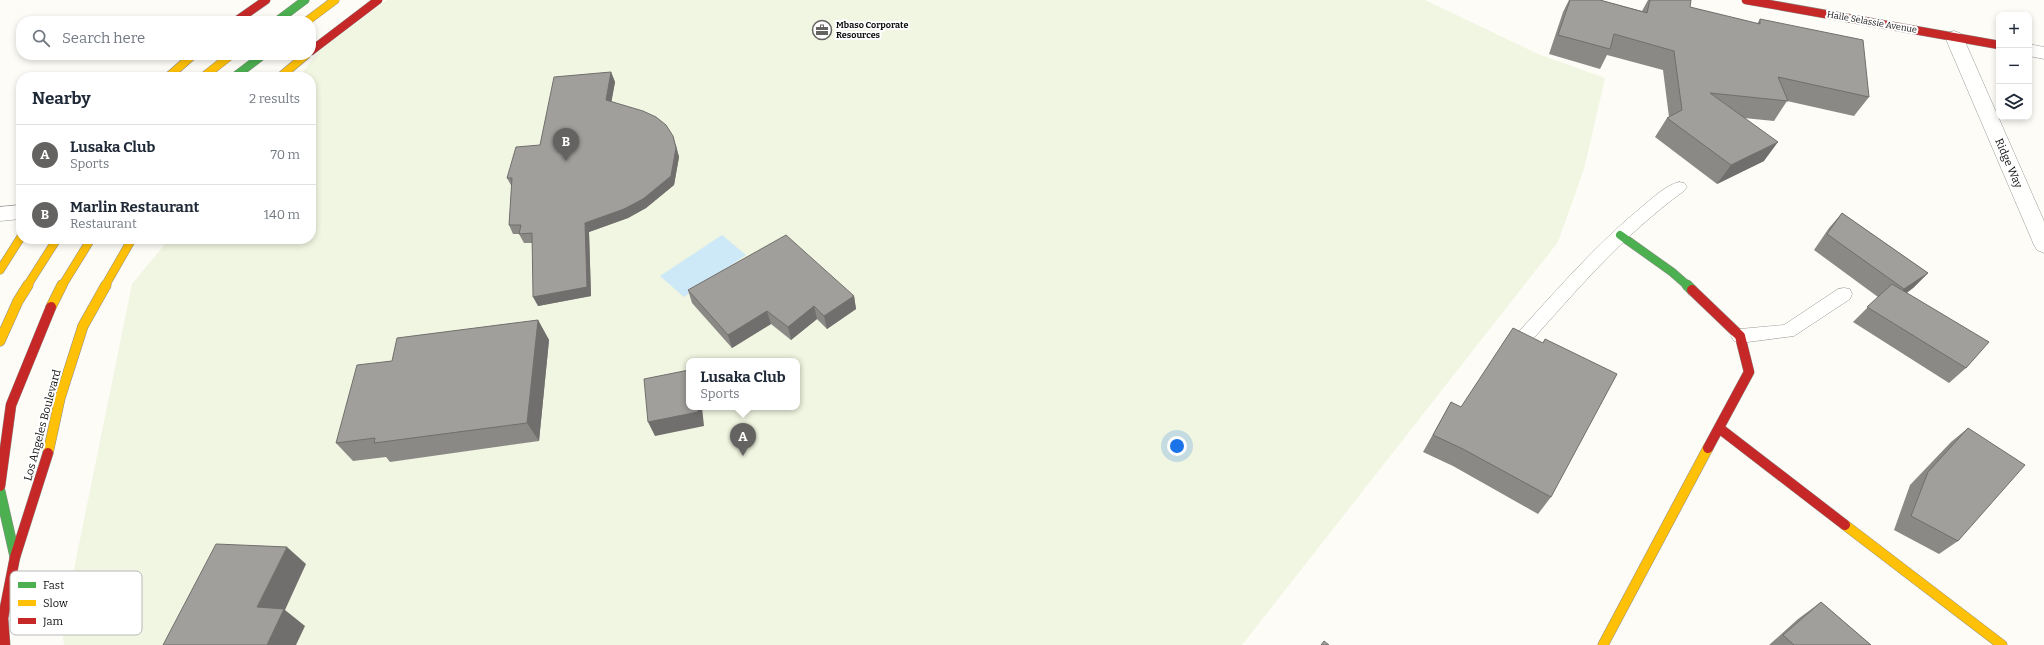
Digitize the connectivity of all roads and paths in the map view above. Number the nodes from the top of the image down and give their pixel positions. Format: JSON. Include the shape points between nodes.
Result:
{"nodes":[{"id":1,"x":266,"y":0,"type":"edge"},
{"id":2,"x":306,"y":0,"type":"edge"},
{"id":3,"x":335,"y":0,"type":"edge"},
{"id":4,"x":378,"y":0,"type":"edge"},
{"id":5,"x":1746,"y":0,"type":"edge"},
{"id":6,"x":243,"y":16,"type":"edge"},
{"id":7,"x":284,"y":16,"type":"edge"},
{"id":8,"x":314,"y":16,"type":"edge"},
{"id":9,"x":1954,"y":37,"type":"junction"},
{"id":10,"x":1996,"y":44,"type":"edge"},
{"id":11,"x":316,"y":47,"type":"edge"},
{"id":12,"x":2032,"y":51,"type":"edge"},
{"id":13,"x":2044,"y":53,"type":"edge"},
{"id":14,"x":187,"y":60,"type":"edge"},
{"id":15,"x":225,"y":60,"type":"edge"},
{"id":16,"x":256,"y":60,"type":"edge"},
{"id":17,"x":300,"y":60,"type":"edge"},
{"id":18,"x":174,"y":72,"type":"edge"},
{"id":19,"x":209,"y":72,"type":"edge"},
{"id":20,"x":241,"y":72,"type":"edge"},
{"id":21,"x":286,"y":72,"type":"edge"},
{"id":22,"x":1679,"y":187,"type":"dead end"},
{"id":23,"x":16,"y":212,"type":"edge"},
{"id":24,"x":0,"y":214,"type":"edge"},
{"id":25,"x":1620,"y":235,"type":"junction"},
{"id":26,"x":17,"y":244,"type":"edge"},
{"id":27,"x":54,"y":244,"type":"edge"},
{"id":28,"x":87,"y":244,"type":"edge"},
{"id":29,"x":129,"y":244,"type":"edge"},
{"id":30,"x":2044,"y":245,"type":"edge"},
{"id":31,"x":0,"y":270,"type":"edge"},
{"id":32,"x":1844,"y":294,"type":"dead end"},
{"id":33,"x":1740,"y":336,"type":"junction"},
{"id":34,"x":0,"y":341,"type":"edge"},
{"id":35,"x":1519,"y":343,"type":"edge"},
{"id":36,"x":1720,"y":428,"type":"junction"},
{"id":37,"x":0,"y":486,"type":"edge"},
{"id":38,"x":0,"y":491,"type":"edge"},
{"id":39,"x":16,"y":557,"type":"junction"},
{"id":40,"x":13,"y":571,"type":"edge"},
{"id":41,"x":10,"y":585,"type":"edge"},
{"id":42,"x":5,"y":645,"type":"edge"},
{"id":43,"x":1603,"y":645,"type":"edge"},
{"id":44,"x":2002,"y":645,"type":"edge"}],
"edges":[{"from":1,"to":6,"type":"main road"},
{"from":2,"to":7,"type":"main road"},
{"from":3,"to":8,"type":"main road"},
{"from":4,"to":11,"type":"main road"},
{"from":5,"to":9,"type":"main road","name":"Haile Selassie Avenue"},
{"from":9,"to":10,"type":"main road","name":"Haile Selassie Avenue"},
{"from":9,"to":30,"type":"street","name":"Ridge Way"},
{"from":12,"to":13,"type":"street"},
{"from":14,"to":18,"type":"main road"},
{"from":15,"to":19,"type":"main road"},
{"from":16,"to":20,"type":"main road"},
{"from":17,"to":21,"type":"main road"},
{"from":22,"to":25,"type":"lane","via":[[1652,205]]},
{"from":23,"to":24,"type":"street"},
{"from":25,"to":33,"type":"main road","via":[[1672,272]]},
{"from":25,"to":35,"type":"lane"},
{"from":26,"to":31,"type":"main road"},
{"from":27,"to":34,"type":"main road","via":[[18,301]]},
{"from":28,"to":37,"type":"main road","via":[[55,297],[11,405]]},
{"from":29,"to":39,"type":"main road","name":"Los Angeles Boulevard","via":[[83,326],[60,398],[44,473]]},
{"from":32,"to":33,"type":"lane","via":[[1788,331]]},
{"from":33,"to":36,"type":"main road","via":[[1749,372]]},
{"from":36,"to":43,"type":"main road"},
{"from":36,"to":44,"type":"main road"},
{"from":38,"to":39,"type":"main road","name":"Los Angeles Boulevard"},
{"from":39,"to":40,"type":"main road","name":"Los Angeles Boulevard"},
{"from":41,"to":42,"type":"main road","name":"Los Angeles Boulevard","via":[[3,618]]}]}
